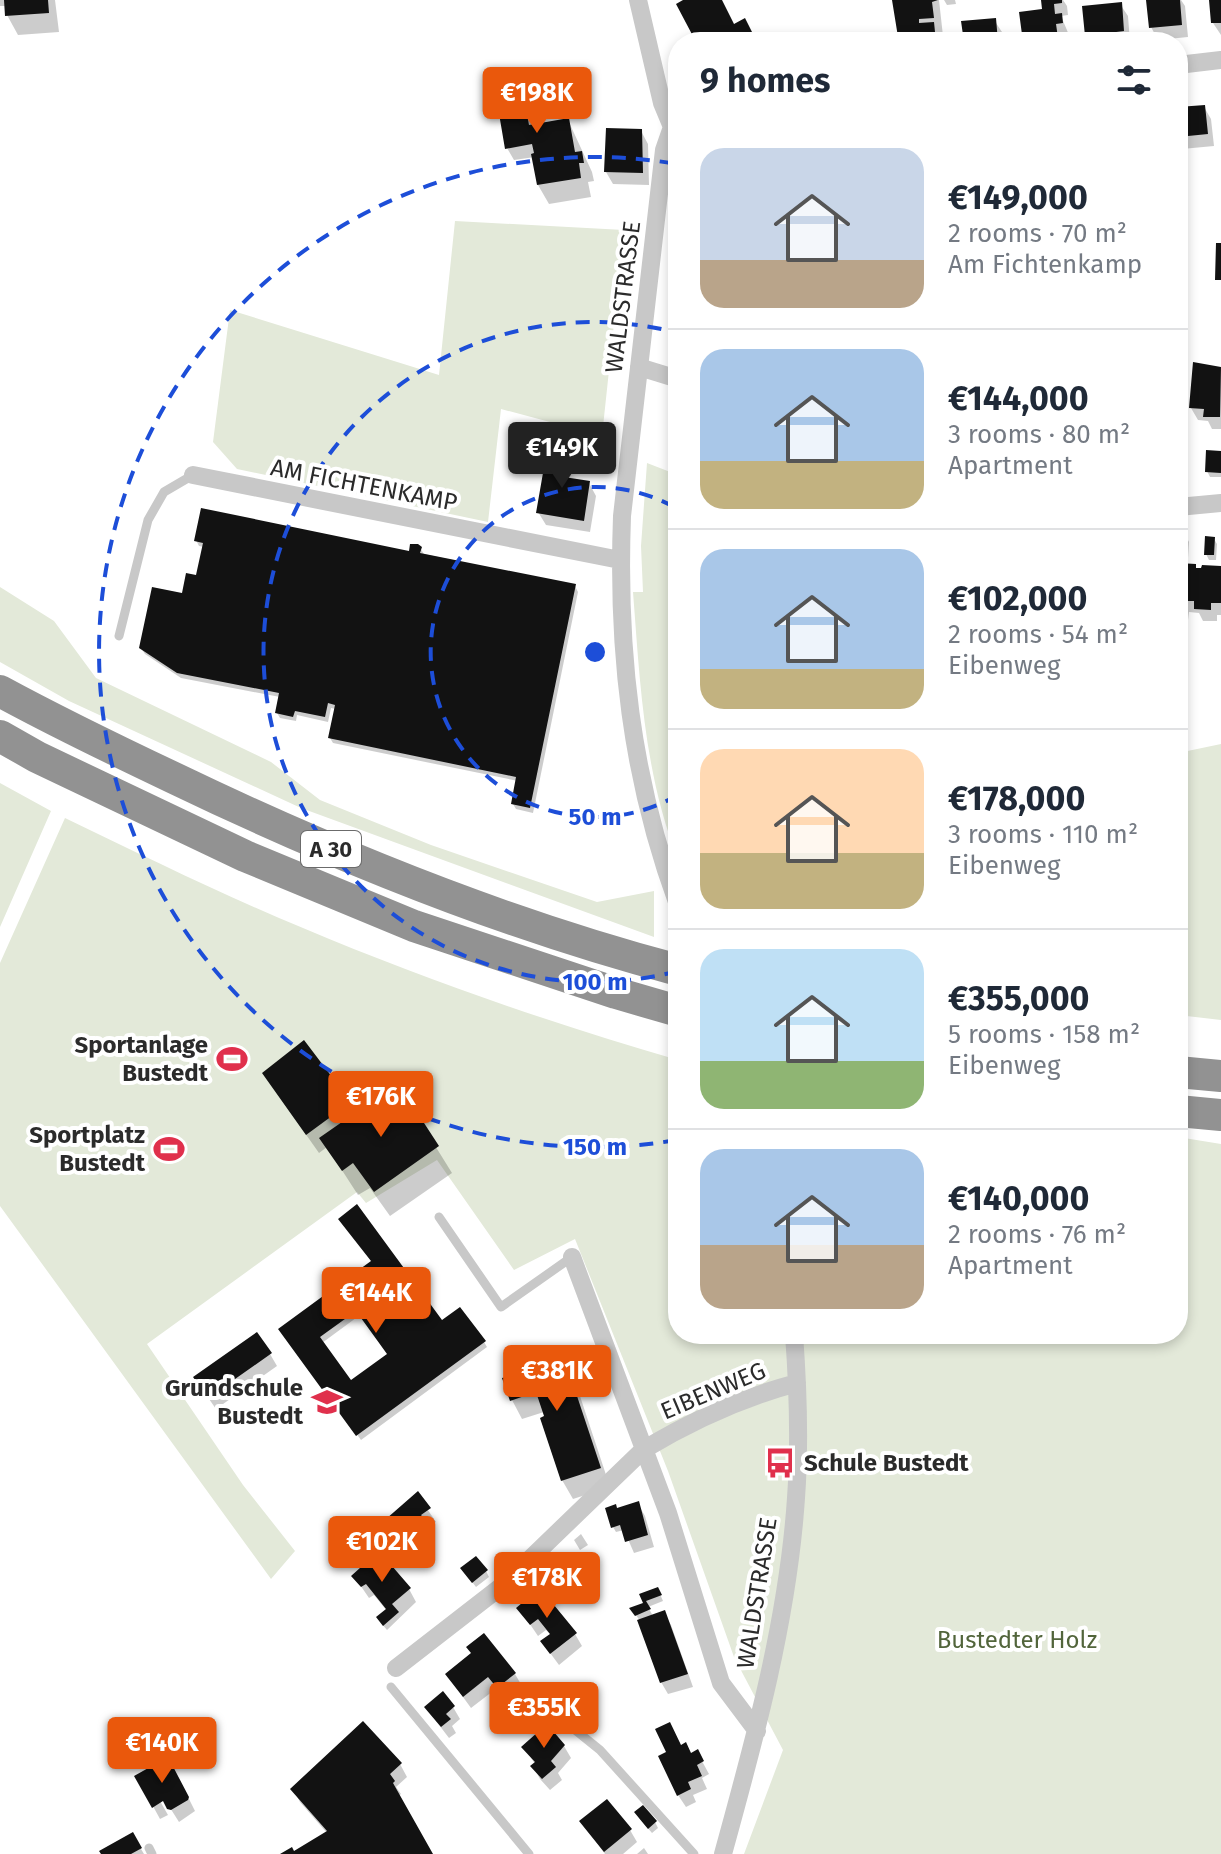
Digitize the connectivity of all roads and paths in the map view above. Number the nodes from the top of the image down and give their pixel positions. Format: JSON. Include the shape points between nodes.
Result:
{"nodes":[{"id":1,"x":638,"y":0,"type":"edge"},
{"id":2,"x":1221,"y":60,"type":"edge"},
{"id":3,"x":1188,"y":64,"type":"edge"},
{"id":4,"x":668,"y":114,"type":"edge"},
{"id":5,"x":668,"y":141,"type":"edge"},
{"id":6,"x":639,"y":367,"type":"junction"},
{"id":7,"x":668,"y":376,"type":"edge"},
{"id":8,"x":193,"y":475,"type":"joint"},
{"id":9,"x":1221,"y":503,"type":"edge"},
{"id":10,"x":1188,"y":506,"type":"edge"},
{"id":11,"x":620,"y":560,"type":"junction"},
{"id":12,"x":119,"y":636,"type":"dead end"},
{"id":13,"x":0,"y":691,"type":"edge"},
{"id":14,"x":0,"y":736,"type":"edge"},
{"id":15,"x":668,"y":878,"type":"edge"},
{"id":16,"x":668,"y":967,"type":"edge"},
{"id":17,"x":668,"y":1008,"type":"edge"},
{"id":18,"x":1188,"y":1073,"type":"edge"},
{"id":19,"x":1221,"y":1076,"type":"edge"},
{"id":20,"x":1188,"y":1112,"type":"edge"},
{"id":21,"x":1221,"y":1115,"type":"edge"},
{"id":22,"x":439,"y":1217,"type":"dead end"},
{"id":23,"x":572,"y":1257,"type":"joint"},
{"id":24,"x":795,"y":1344,"type":"edge"},
{"id":25,"x":797,"y":1383,"type":"junction"},
{"id":26,"x":643,"y":1450,"type":"junction"},
{"id":27,"x":394,"y":1677,"type":"joint"},
{"id":28,"x":569,"y":1725,"type":"dead end"},
{"id":29,"x":757,"y":1731,"type":"junction"},
{"id":30,"x":529,"y":1854,"type":"edge"},
{"id":31,"x":694,"y":1854,"type":"edge"},
{"id":32,"x":723,"y":1854,"type":"edge"}],
"edges":[{"from":1,"to":4,"type":"street"},
{"from":2,"to":3,"type":"street"},
{"from":5,"to":6,"type":"street","name":"WALDSTRASSE"},
{"from":6,"to":7,"type":"street"},
{"from":6,"to":11,"type":"street","name":"WALDSTRASSE"},
{"from":8,"to":11,"type":"street","name":"AM FICHTENKAMP"},
{"from":8,"to":12,"type":"lane","via":[[164,492],[148,520]]},
{"from":9,"to":10,"type":"street"},
{"from":11,"to":15,"type":"street","name":"WALDSTRASSE","via":[[620,619],[635,753]]},
{"from":13,"to":16,"type":"highway","number":"A 30","via":[[265,822],[431,890]]},
{"from":14,"to":17,"type":"highway","number":"A 30","via":[[245,856],[414,926]]},
{"from":18,"to":19,"type":"highway"},
{"from":20,"to":21,"type":"highway"},
{"from":22,"to":23,"type":"lane","via":[[501,1307]]},
{"from":23,"to":26,"type":"street"},
{"from":24,"to":25,"type":"street","name":"WALDSTRASSE"},
{"from":25,"to":26,"type":"street","name":"EIBENWEG","via":[[759,1393]]},
{"from":25,"to":29,"type":"street","name":"WALDSTRASSE","via":[[797,1497],[788,1576]]},
{"from":26,"to":27,"type":"street","name":"EIBENWEG","via":[[503,1585]]},
{"from":26,"to":29,"type":"street","via":[[721,1683]]},
{"from":27,"to":30,"type":"lane"},
{"from":28,"to":31,"type":"lane","via":[[600,1750]]},
{"from":29,"to":32,"type":"street","name":"WALDSTRASSE"}]}
